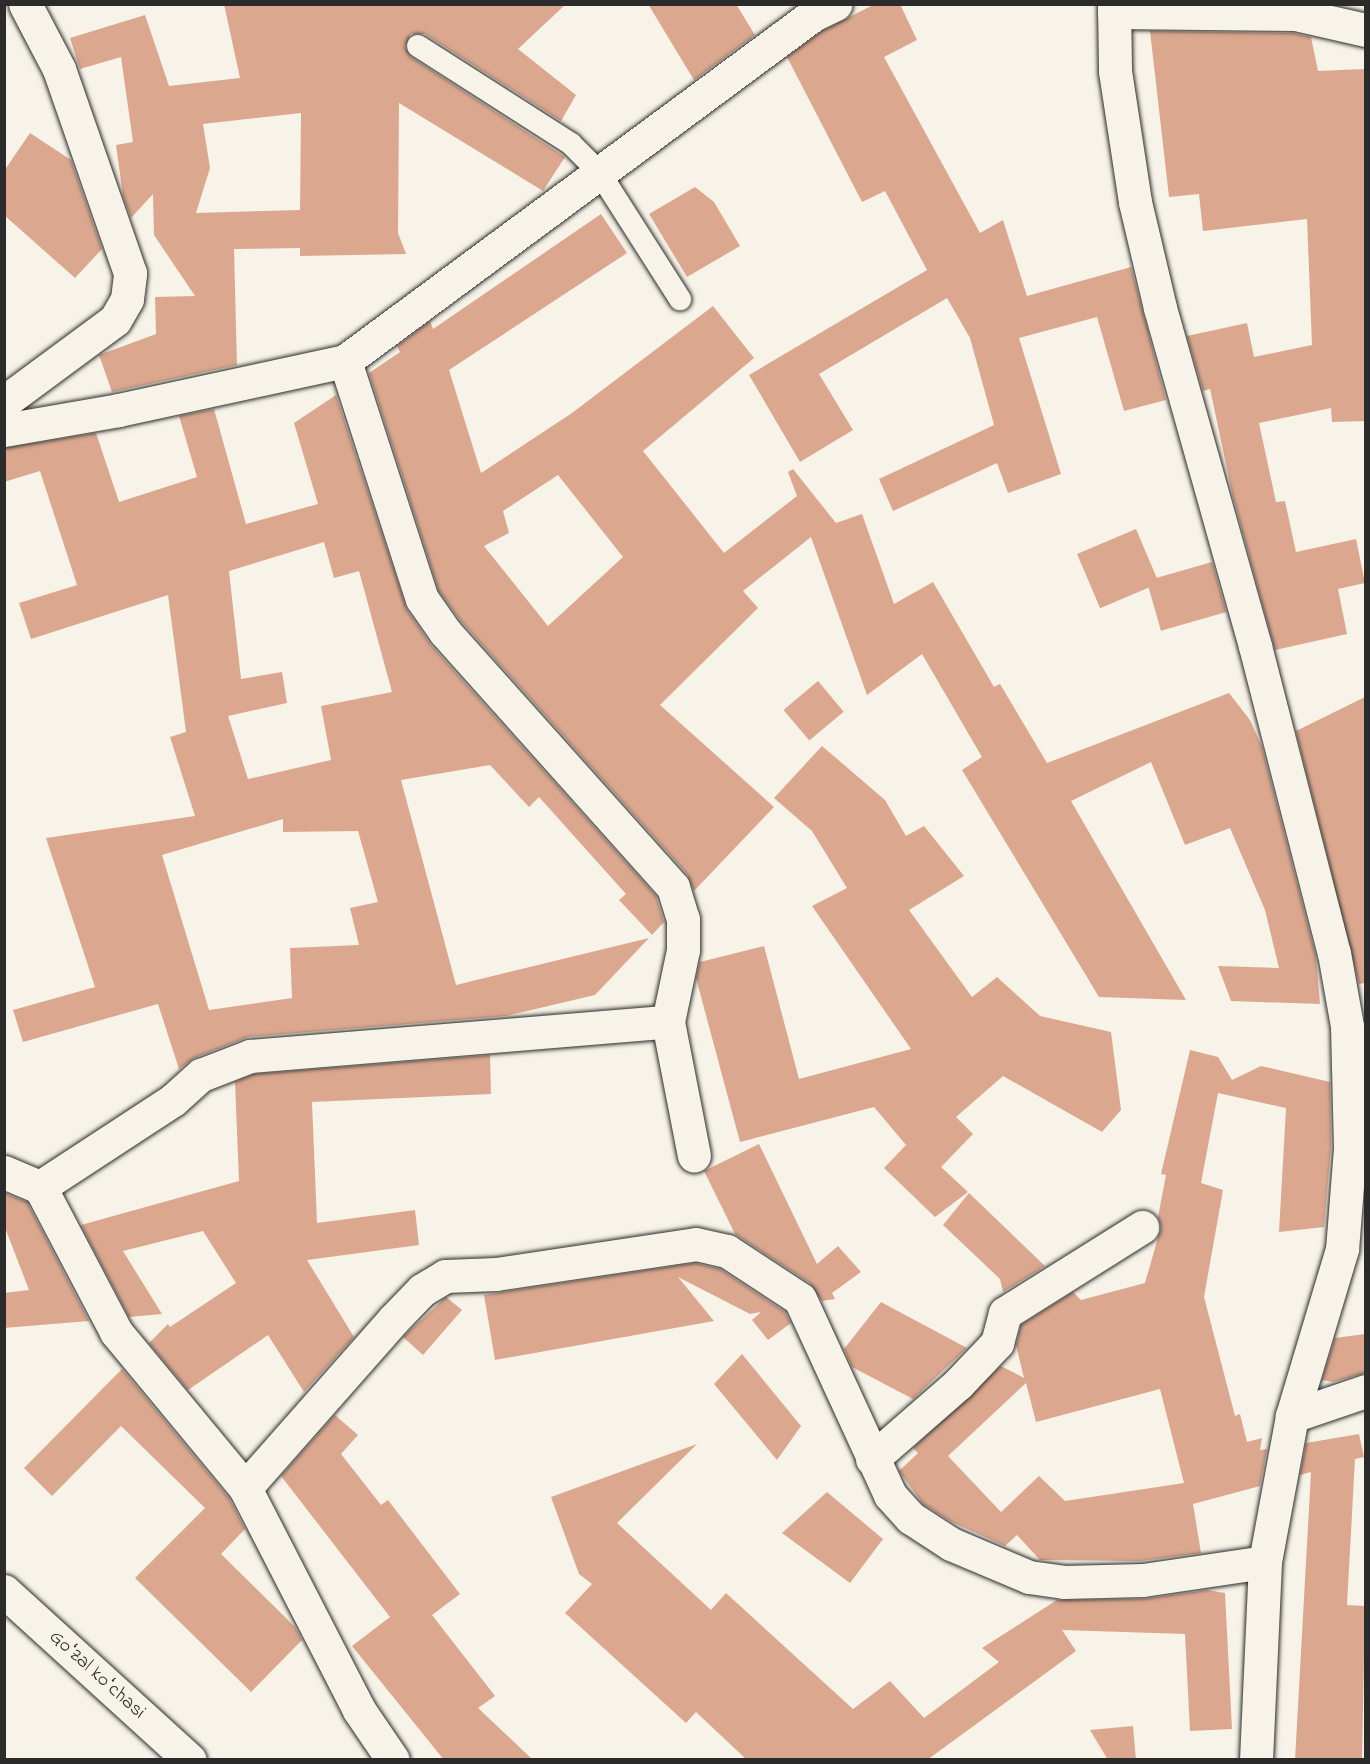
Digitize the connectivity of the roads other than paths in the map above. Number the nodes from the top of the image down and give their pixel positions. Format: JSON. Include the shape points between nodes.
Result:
{"nodes":[{"id":1,"x":25,"y":4,"type":"edge"},
{"id":2,"x":836,"y":4,"type":"edge"},
{"id":3,"x":1114,"y":8,"type":"edge"},
{"id":4,"x":1365,"y":30,"type":"edge"},
{"id":5,"x":418,"y":46,"type":"dead end"},
{"id":6,"x":599,"y":172,"type":"junction"},
{"id":7,"x":680,"y":299,"type":"dead end"},
{"id":8,"x":345,"y":361,"type":"junction"},
{"id":9,"x":4,"y":402,"type":"edge"},
{"id":10,"x":4,"y":430,"type":"edge"},
{"id":11,"x":668,"y":1022,"type":"junction"},
{"id":12,"x":694,"y":1156,"type":"dead end"},
{"id":13,"x":4,"y":1172,"type":"edge"},
{"id":14,"x":40,"y":1187,"type":"junction"},
{"id":15,"x":1142,"y":1227,"type":"dead end"},
{"id":16,"x":1365,"y":1391,"type":"edge"},
{"id":17,"x":1293,"y":1416,"type":"junction"},
{"id":18,"x":872,"y":1459,"type":"junction"},
{"id":19,"x":245,"y":1488,"type":"junction"},
{"id":20,"x":1265,"y":1562,"type":"junction"},
{"id":21,"x":4,"y":1591,"type":"edge"},
{"id":22,"x":190,"y":1760,"type":"edge"},
{"id":23,"x":393,"y":1760,"type":"edge"},
{"id":24,"x":1256,"y":1760,"type":"edge"}],
"edges":[{"from":1,"to":9,"type":"street","via":[[59,69],[130,273],[127,299],[115,320]]},
{"from":2,"to":6,"type":"street","via":[[813,15]]},
{"from":3,"to":4,"type":"street","via":[[1295,14]]},
{"from":3,"to":17,"type":"street","via":[[1115,71],[1135,202],[1334,953],[1347,1026],[1350,1148],[1342,1249]]},
{"from":5,"to":6,"type":"lane","via":[[571,144]]},
{"from":6,"to":7,"type":"lane"},
{"from":6,"to":8,"type":"street"},
{"from":8,"to":10,"type":"street","via":[[119,410]]},
{"from":8,"to":11,"type":"street","via":[[423,599],[446,632],[673,887],[683,919],[683,950]]},
{"from":11,"to":12,"type":"street"},
{"from":11,"to":14,"type":"street","via":[[250,1056],[201,1075],[173,1100]]},
{"from":13,"to":14,"type":"street"},
{"from":14,"to":19,"type":"street","via":[[116,1332]]},
{"from":15,"to":18,"type":"street","via":[[1005,1313],[997,1342],[958,1384]]},
{"from":16,"to":17,"type":"street"},
{"from":17,"to":20,"type":"street"},
{"from":18,"to":19,"type":"street","via":[[800,1299],[727,1251],[696,1244],[496,1274],[445,1276],[408,1304]]},
{"from":18,"to":20,"type":"street","via":[[890,1495],[911,1518],[951,1544],[1029,1577],[1064,1582],[1143,1580]]},
{"from":19,"to":23,"type":"street","via":[[353,1700]]},
{"from":20,"to":24,"type":"street"},
{"from":21,"to":22,"type":"street","name":"Goʻzal koʻchasi"}]}
